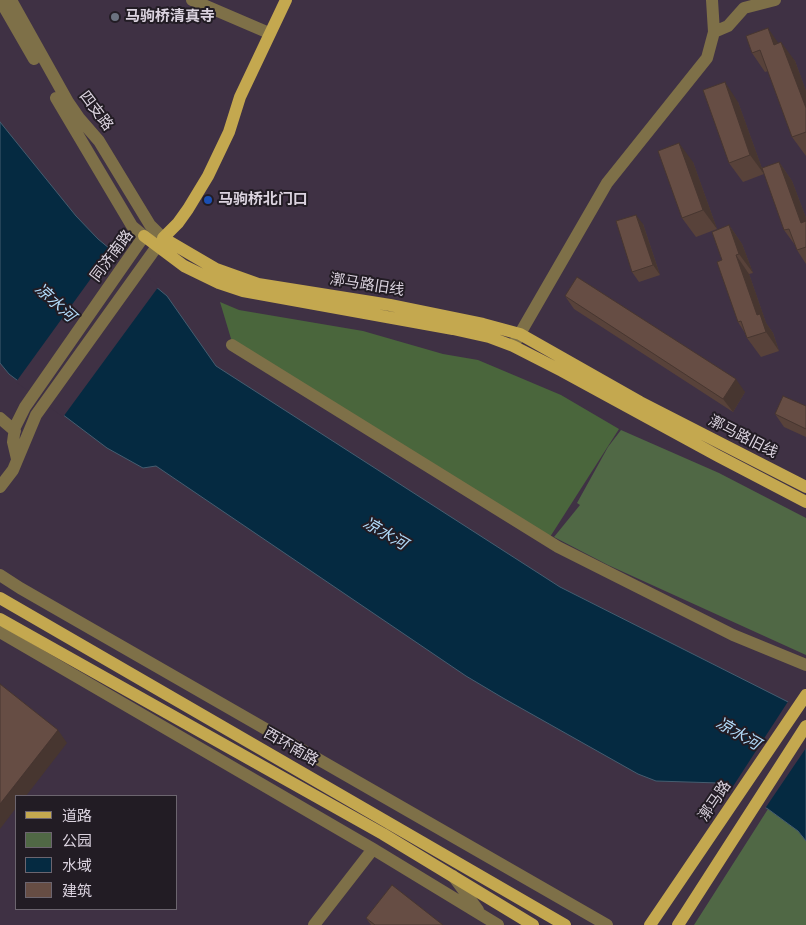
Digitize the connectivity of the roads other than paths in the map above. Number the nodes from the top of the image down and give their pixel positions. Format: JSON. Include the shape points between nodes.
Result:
{"nodes":[{"id":1,"x":0,"y":0,"type":"edge"},
{"id":2,"x":11,"y":0,"type":"edge"},
{"id":3,"x":192,"y":0,"type":"edge"},
{"id":4,"x":286,"y":0,"type":"edge"},
{"id":5,"x":712,"y":0,"type":"edge"},
{"id":6,"x":775,"y":0,"type":"edge"},
{"id":7,"x":714,"y":32,"type":"junction"},
{"id":8,"x":269,"y":33,"type":"junction"},
{"id":9,"x":144,"y":236,"type":"junction"},
{"id":10,"x":159,"y":242,"type":"junction"},
{"id":11,"x":516,"y":340,"type":"junction"},
{"id":12,"x":232,"y":345,"type":"dead end"},
{"id":13,"x":0,"y":418,"type":"edge"},
{"id":14,"x":15,"y":431,"type":"junction"},
{"id":15,"x":17,"y":460,"type":"junction"},
{"id":16,"x":0,"y":487,"type":"edge"},
{"id":17,"x":806,"y":487,"type":"edge"},
{"id":18,"x":806,"y":502,"type":"edge"},
{"id":19,"x":0,"y":575,"type":"edge"},
{"id":20,"x":0,"y":598,"type":"edge"},
{"id":21,"x":0,"y":619,"type":"edge"},
{"id":22,"x":0,"y":632,"type":"edge"},
{"id":23,"x":806,"y":665,"type":"edge"},
{"id":24,"x":806,"y":695,"type":"edge"},
{"id":25,"x":806,"y":726,"type":"edge"},
{"id":26,"x":220,"y":742,"type":"junction"},
{"id":27,"x":251,"y":778,"type":"junction"},
{"id":28,"x":373,"y":849,"type":"junction"},
{"id":29,"x":453,"y":876,"type":"junction"},
{"id":30,"x":483,"y":916,"type":"junction"},
{"id":31,"x":314,"y":925,"type":"edge"},
{"id":32,"x":498,"y":925,"type":"edge"},
{"id":33,"x":533,"y":925,"type":"edge"},
{"id":34,"x":565,"y":925,"type":"edge"},
{"id":35,"x":607,"y":925,"type":"edge"},
{"id":36,"x":650,"y":925,"type":"edge"},
{"id":37,"x":678,"y":925,"type":"edge"}],
"edges":[{"from":1,"to":9,"type":"street","name":"四支路","via":[[132,226]]},
{"from":2,"to":10,"type":"street","name":"四支路","via":[[68,102],[99,141]]},
{"from":3,"to":8,"type":"street"},
{"from":4,"to":8,"type":"main road"},
{"from":5,"to":7,"type":"street"},
{"from":6,"to":7,"type":"street","via":[[744,8],[728,26]]},
{"from":7,"to":11,"type":"street","via":[[707,58],[607,183]]},
{"from":8,"to":10,"type":"main road","via":[[208,176],[178,223]]},
{"from":9,"to":10,"type":"street","name":"同济南路"},
{"from":9,"to":14,"type":"street","name":"同济南路","via":[[25,407]]},
{"from":10,"to":11,"type":"main road","name":"漷马路旧线","via":[[216,269],[258,284],[483,324]]},
{"from":10,"to":15,"type":"street","name":"同济南路","via":[[36,415]]},
{"from":11,"to":17,"type":"main road","name":"漷马路旧线"},
{"from":11,"to":18,"type":"main road","name":"漷马路旧线","via":[[562,371]]},
{"from":12,"to":23,"type":"street","via":[[558,547],[734,634]]},
{"from":13,"to":14,"type":"street"},
{"from":14,"to":15,"type":"street","name":"同济南路","via":[[13,442]]},
{"from":15,"to":16,"type":"street","name":"同济南路"},
{"from":19,"to":35,"type":"street"},
{"from":20,"to":34,"type":"main road","name":"西环南路"},
{"from":21,"to":26,"type":"main road","name":"西环南路"},
{"from":22,"to":27,"type":"street"},
{"from":24,"to":36,"type":"main road","name":"漷马路"},
{"from":25,"to":37,"type":"main road"},
{"from":26,"to":27,"type":"street"},
{"from":26,"to":29,"type":"main road","name":"西环南路"},
{"from":27,"to":28,"type":"street"},
{"from":28,"to":30,"type":"street"},
{"from":28,"to":31,"type":"street"},
{"from":29,"to":30,"type":"street"},
{"from":29,"to":33,"type":"main road","name":"西环南路"},
{"from":30,"to":32,"type":"street"}]}
